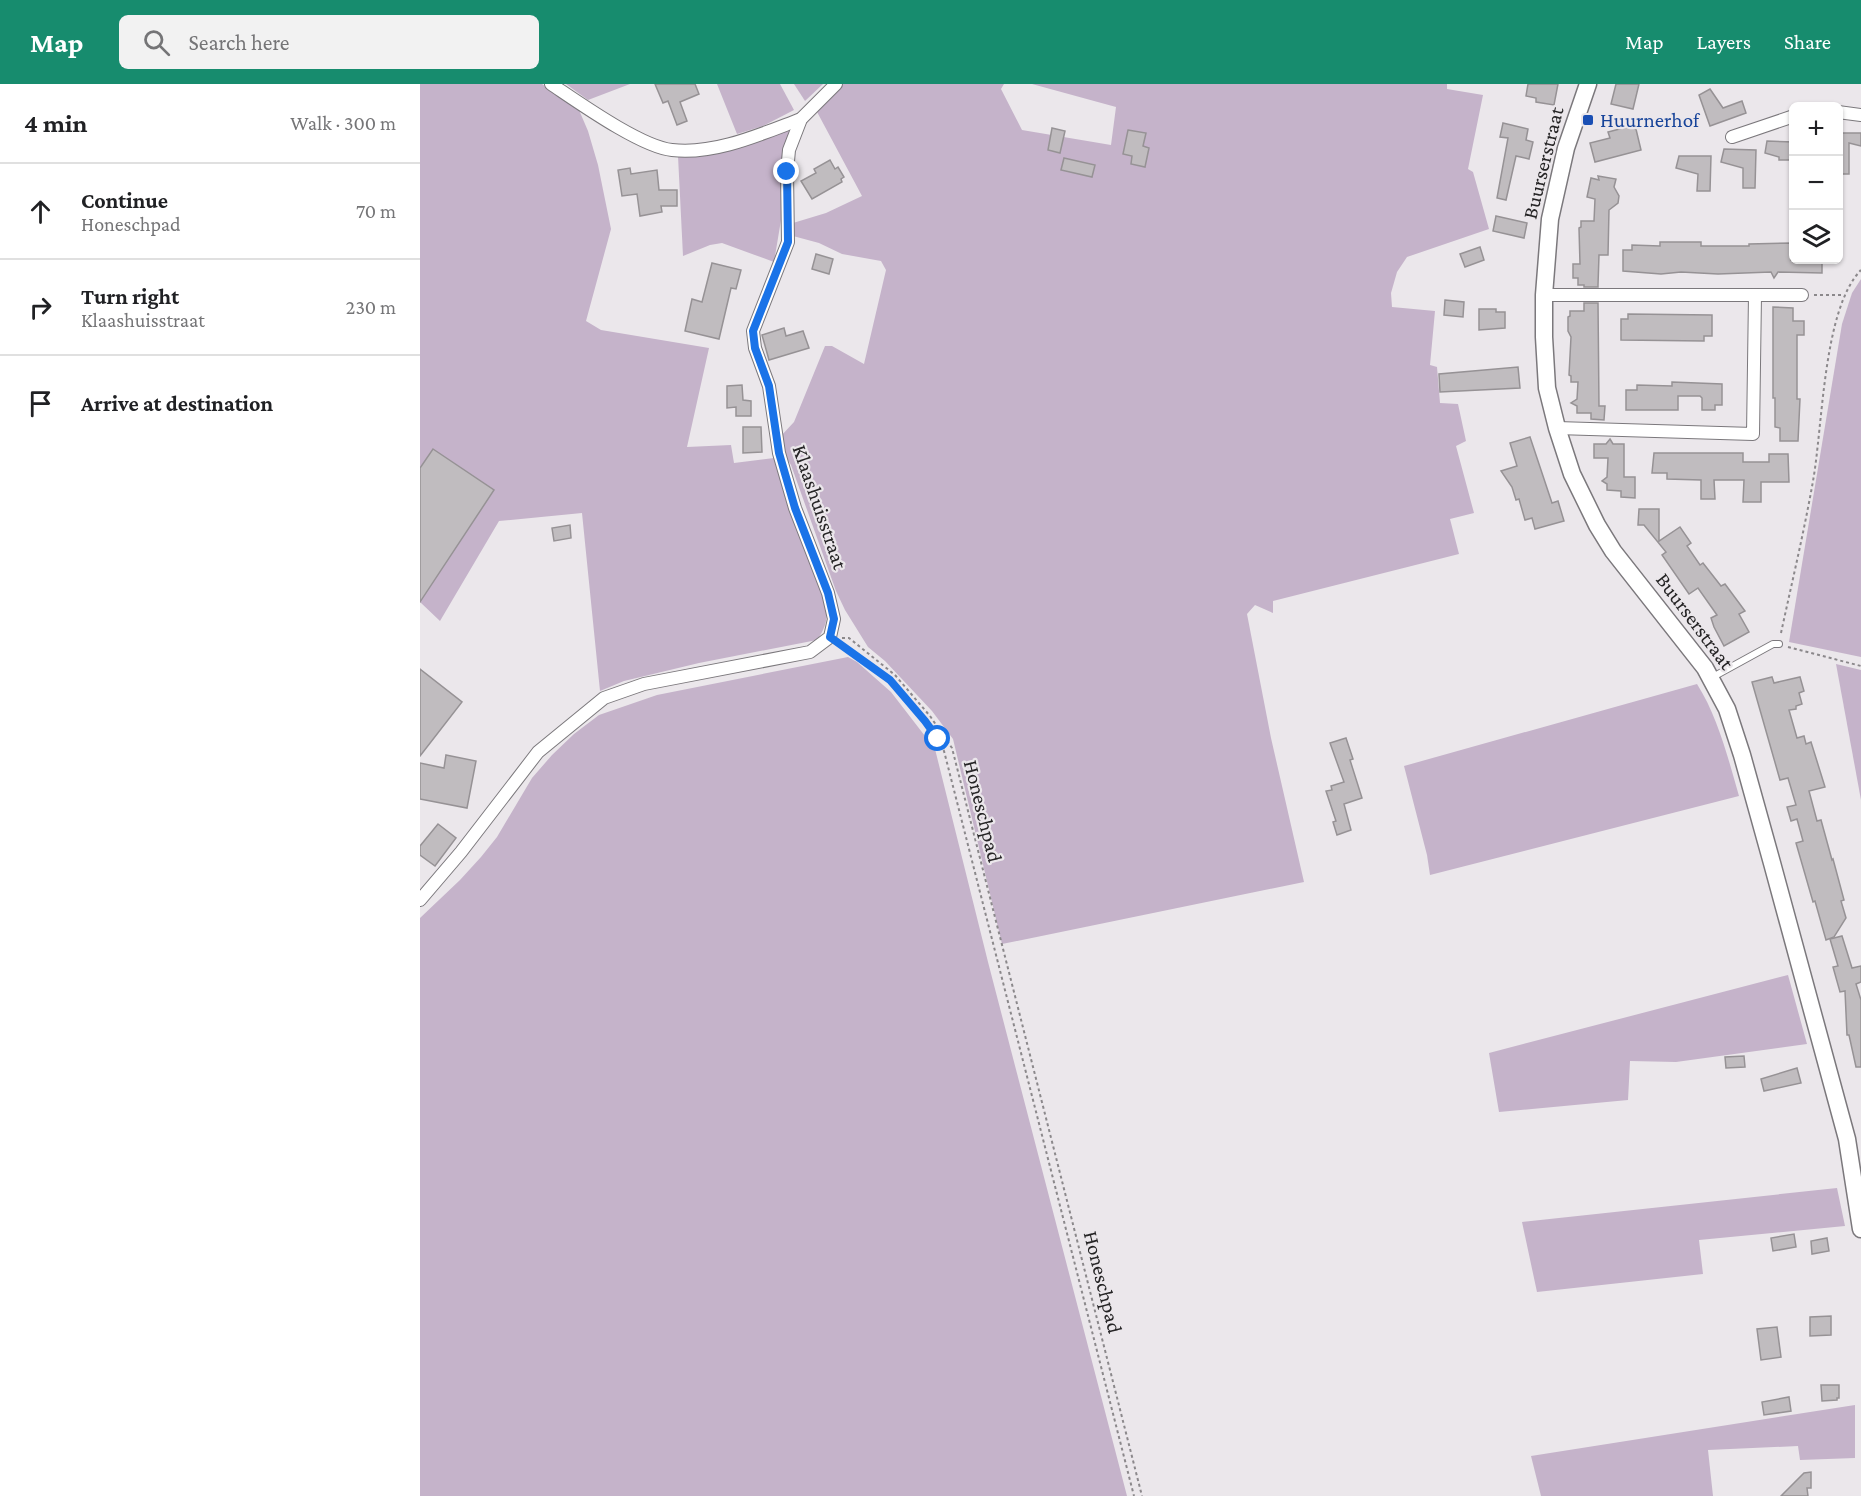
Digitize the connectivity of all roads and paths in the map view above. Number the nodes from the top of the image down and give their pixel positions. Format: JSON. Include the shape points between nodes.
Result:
{"nodes":[{"id":1,"x":550,"y":84,"type":"edge"},
{"id":2,"x":836,"y":84,"type":"edge"},
{"id":3,"x":1588,"y":84,"type":"edge"},
{"id":4,"x":1843,"y":113,"type":"edge"},
{"id":5,"x":1861,"y":115,"type":"edge"},
{"id":6,"x":1789,"y":118,"type":"edge"},
{"id":7,"x":801,"y":119,"type":"junction"},
{"id":8,"x":1732,"y":137,"type":"dead end"},
{"id":9,"x":1861,"y":270,"type":"edge"},
{"id":10,"x":1755,"y":295,"type":"junction"},
{"id":11,"x":1802,"y":295,"type":"joint"},
{"id":12,"x":1844,"y":295,"type":"junction"},
{"id":13,"x":1544,"y":296,"type":"junction"},
{"id":14,"x":1557,"y":428,"type":"junction"},
{"id":15,"x":830,"y":637,"type":"junction"},
{"id":16,"x":1779,"y":644,"type":"junction"},
{"id":17,"x":1861,"y":666,"type":"edge"},
{"id":18,"x":1711,"y":678,"type":"junction"},
{"id":19,"x":420,"y":900,"type":"edge"},
{"id":20,"x":1861,"y":1229,"type":"edge"},
{"id":21,"x":1134,"y":1496,"type":"edge"},
{"id":22,"x":1142,"y":1496,"type":"edge"}],
"edges":[{"from":1,"to":7,"type":"street","via":[[635,136],[670,150],[691,151],[727,144]]},
{"from":2,"to":7,"type":"street","name":"Klaashuisstraat"},
{"from":3,"to":13,"type":"main road","name":"Buurserstraat","via":[[1550,219]]},
{"from":4,"to":5,"type":"street"},
{"from":6,"to":8,"type":"street"},
{"from":7,"to":15,"type":"street","name":"Klaashuisstraat","via":[[789,150],[788,242],[753,331],[769,386],[779,453],[830,600],[834,619]]},
{"from":9,"to":12,"type":"path"},
{"from":10,"to":11,"type":"street"},
{"from":10,"to":13,"type":"street"},
{"from":10,"to":14,"type":"street","via":[[1753,434]]},
{"from":11,"to":12,"type":"path"},
{"from":12,"to":16,"type":"path","via":[[1825,377],[1813,480]]},
{"from":13,"to":14,"type":"main road","name":"Buurserstraat","via":[[1547,388]]},
{"from":14,"to":18,"type":"main road","name":"Buurserstraat","via":[[1581,494],[1613,551]]},
{"from":15,"to":19,"type":"street","via":[[810,652],[644,684],[604,698],[538,752]]},
{"from":15,"to":21,"type":"path","name":"Honeschpad","via":[[890,680],[925,721],[944,751]]},
{"from":15,"to":22,"type":"path","name":"Honeschpad","via":[[849,639],[895,675],[952,748]]},
{"from":16,"to":17,"type":"path"},
{"from":16,"to":18,"type":"lane"},
{"from":18,"to":20,"type":"main road","name":"Buurserstraat","via":[[1727,709],[1772,863],[1847,1139]]}]}
